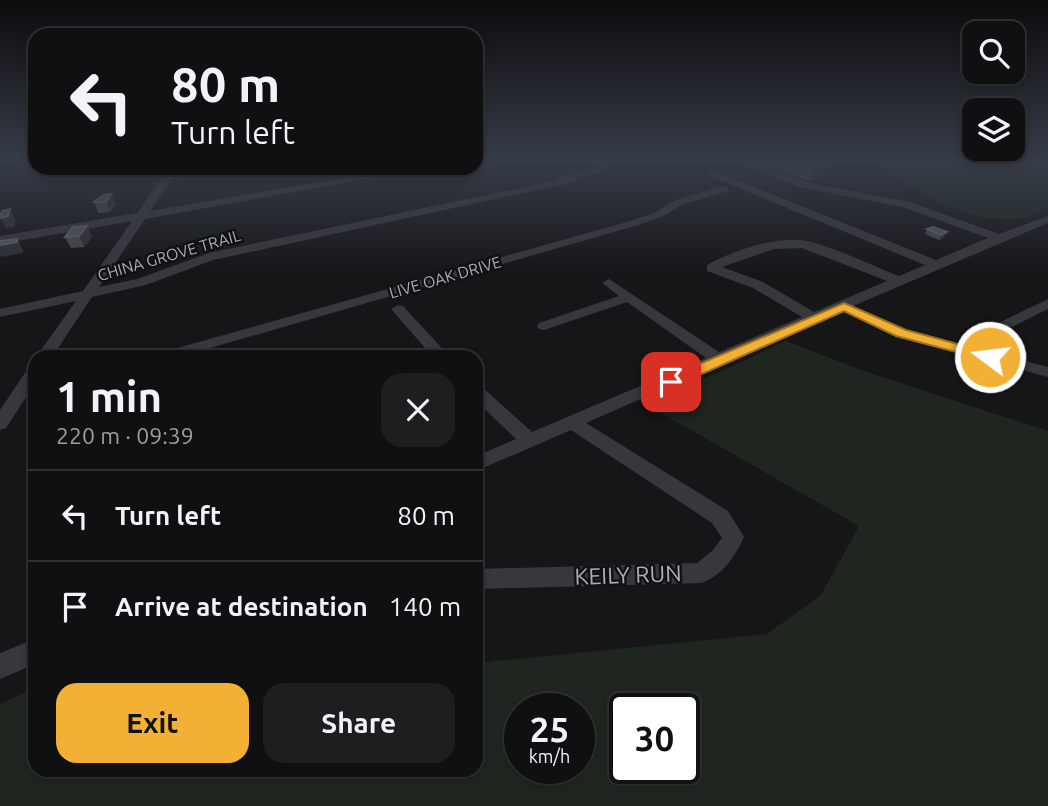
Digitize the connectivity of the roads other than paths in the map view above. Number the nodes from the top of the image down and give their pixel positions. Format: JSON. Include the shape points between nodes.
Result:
{"nodes":[{"id":1,"x":154,"y":198,"type":"edge"},
{"id":2,"x":245,"y":198,"type":"edge"},
{"id":3,"x":492,"y":198,"type":"edge"},
{"id":4,"x":691,"y":198,"type":"edge"},
{"id":5,"x":760,"y":198,"type":"edge"},
{"id":6,"x":872,"y":198,"type":"edge"},
{"id":7,"x":906,"y":204,"type":"junction"},
{"id":8,"x":142,"y":215,"type":"junction"},
{"id":9,"x":1048,"y":219,"type":"edge"},
{"id":10,"x":922,"y":223,"type":"dead end"},
{"id":11,"x":996,"y":239,"type":"junction"},
{"id":12,"x":0,"y":240,"type":"edge"},
{"id":13,"x":937,"y":265,"type":"junction"},
{"id":14,"x":903,"y":282,"type":"junction"},
{"id":15,"x":608,"y":283,"type":"dead end"},
{"id":16,"x":88,"y":293,"type":"junction"},
{"id":17,"x":629,"y":297,"type":"junction"},
{"id":18,"x":1048,"y":303,"type":"edge"},
{"id":19,"x":844,"y":307,"type":"junction"},
{"id":20,"x":398,"y":309,"type":"dead end"},
{"id":21,"x":0,"y":313,"type":"edge"},
{"id":22,"x":815,"y":319,"type":"junction"},
{"id":23,"x":544,"y":326,"type":"dead end"},
{"id":24,"x":49,"y":350,"type":"edge"},
{"id":25,"x":187,"y":350,"type":"edge"},
{"id":26,"x":436,"y":350,"type":"edge"},
{"id":27,"x":990,"y":357,"type":"junction"},
{"id":28,"x":720,"y":360,"type":"junction"},
{"id":29,"x":1048,"y":372,"type":"edge"},
{"id":30,"x":28,"y":379,"type":"edge"},
{"id":31,"x":28,"y":395,"type":"edge"},
{"id":32,"x":483,"y":397,"type":"edge"},
{"id":33,"x":8,"y":402,"type":"edge"},
{"id":34,"x":0,"y":424,"type":"edge"},
{"id":35,"x":574,"y":424,"type":"junction"},
{"id":36,"x":531,"y":442,"type":"junction"},
{"id":37,"x":483,"y":461,"type":"edge"},
{"id":38,"x":483,"y":579,"type":"edge"},
{"id":39,"x":28,"y":654,"type":"edge"},
{"id":40,"x":0,"y":666,"type":"edge"}],
"edges":[{"from":1,"to":8,"type":"street"},
{"from":2,"to":8,"type":"street"},
{"from":3,"to":16,"type":"street","name":"CHINA GROVE TRAIL","via":[[209,257],[141,282]]},
{"from":4,"to":25,"type":"street","name":"LIVE OAK DRIVE","via":[[634,223]]},
{"from":5,"to":13,"type":"street"},
{"from":6,"to":7,"type":"street"},
{"from":7,"to":10,"type":"street","via":[[889,210]]},
{"from":7,"to":11,"type":"street"},
{"from":8,"to":12,"type":"street"},
{"from":8,"to":16,"type":"street"},
{"from":9,"to":11,"type":"street"},
{"from":11,"to":13,"type":"street"},
{"from":13,"to":14,"type":"street"},
{"from":14,"to":19,"type":"street"},
{"from":14,"to":22,"type":"street","via":[[803,244],[773,245],[712,268],[758,285]]},
{"from":15,"to":17,"type":"street"},
{"from":16,"to":21,"type":"street","name":"CHINA GROVE TRAIL"},
{"from":16,"to":24,"type":"street"},
{"from":17,"to":23,"type":"street"},
{"from":17,"to":28,"type":"street"},
{"from":18,"to":27,"type":"street","via":[[997,329]]},
{"from":19,"to":22,"type":"street"},
{"from":19,"to":27,"type":"street","via":[[901,333]]},
{"from":20,"to":26,"type":"street"},
{"from":22,"to":28,"type":"street"},
{"from":27,"to":29,"type":"street"},
{"from":28,"to":35,"type":"street"},
{"from":30,"to":33,"type":"street"},
{"from":31,"to":33,"type":"street"},
{"from":32,"to":36,"type":"street"},
{"from":33,"to":34,"type":"street"},
{"from":35,"to":36,"type":"street"},
{"from":35,"to":38,"type":"street","name":"KEILY RUN","via":[[720,517],[733,537],[726,553],[701,572]]},
{"from":36,"to":37,"type":"street"},
{"from":39,"to":40,"type":"street"}]}
